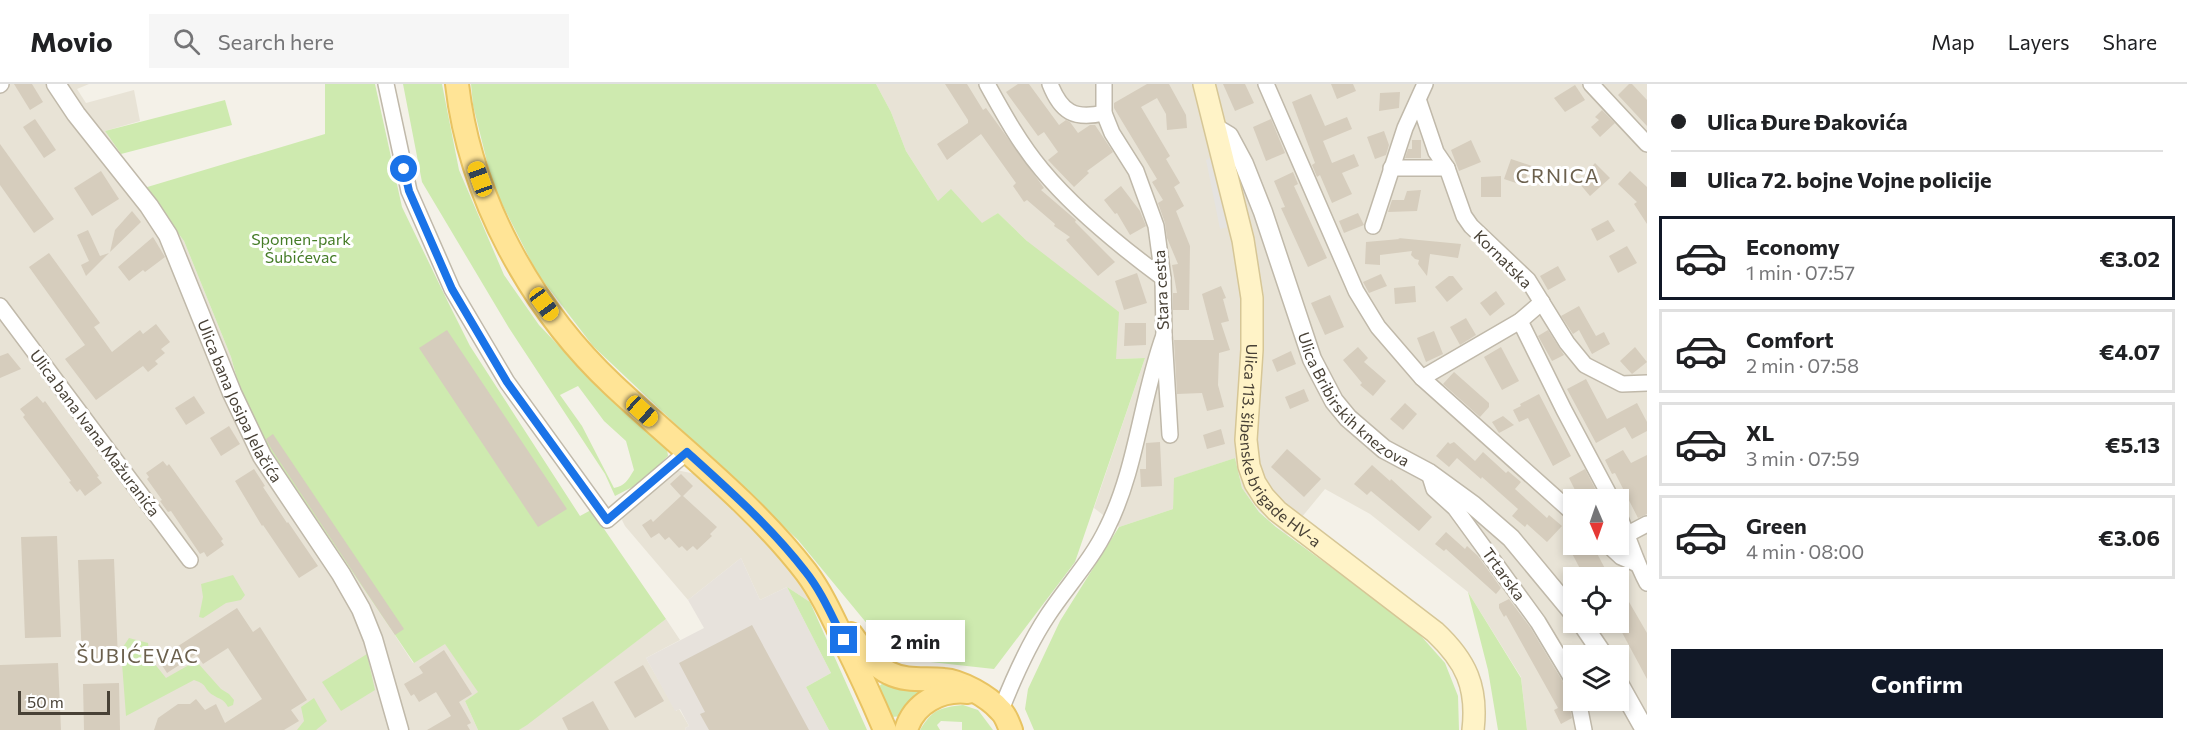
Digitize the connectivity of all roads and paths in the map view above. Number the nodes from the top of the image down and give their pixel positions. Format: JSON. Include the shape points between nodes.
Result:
{"nodes":[{"id":1,"x":56,"y":84,"type":"edge"},
{"id":2,"x":386,"y":84,"type":"edge"},
{"id":3,"x":457,"y":84,"type":"edge"},
{"id":4,"x":987,"y":84,"type":"edge"},
{"id":5,"x":1050,"y":84,"type":"edge"},
{"id":6,"x":1104,"y":84,"type":"edge"},
{"id":7,"x":1204,"y":84,"type":"edge"},
{"id":8,"x":1266,"y":84,"type":"edge"},
{"id":9,"x":1425,"y":84,"type":"edge"},
{"id":10,"x":1592,"y":84,"type":"edge"},
{"id":11,"x":1419,"y":102,"type":"junction"},
{"id":12,"x":1104,"y":113,"type":"junction"},
{"id":13,"x":1214,"y":127,"type":"junction"},
{"id":14,"x":1647,"y":144,"type":"edge"},
{"id":15,"x":1391,"y":168,"type":"junction"},
{"id":16,"x":1447,"y":168,"type":"junction"},
{"id":17,"x":1372,"y":226,"type":"dead end"},
{"id":18,"x":1163,"y":278,"type":"junction"},
{"id":19,"x":1542,"y":302,"type":"junction"},
{"id":20,"x":0,"y":306,"type":"edge"},
{"id":21,"x":1520,"y":321,"type":"junction"},
{"id":22,"x":1164,"y":335,"type":"junction"},
{"id":23,"x":1422,"y":378,"type":"junction"},
{"id":24,"x":1644,"y":388,"type":"edge"},
{"id":25,"x":1170,"y":435,"type":"dead end"},
{"id":26,"x":687,"y":452,"type":"junction"},
{"id":27,"x":1429,"y":473,"type":"junction"},
{"id":28,"x":1606,"y":489,"type":"edge"},
{"id":29,"x":1563,"y":504,"type":"edge"},
{"id":30,"x":1647,"y":524,"type":"edge"},
{"id":31,"x":1629,"y":533,"type":"edge"},
{"id":32,"x":1629,"y":537,"type":"edge"},
{"id":33,"x":1619,"y":555,"type":"edge"},
{"id":34,"x":190,"y":560,"type":"dead end"},
{"id":35,"x":1637,"y":564,"type":"junction"},
{"id":36,"x":1647,"y":583,"type":"edge"},
{"id":37,"x":1563,"y":601,"type":"edge"},
{"id":38,"x":835,"y":623,"type":"junction"},
{"id":39,"x":1563,"y":664,"type":"edge"},
{"id":40,"x":868,"y":691,"type":"junction"},
{"id":41,"x":976,"y":693,"type":"junction"},
{"id":42,"x":1629,"y":702,"type":"edge"},
{"id":43,"x":1000,"y":710,"type":"junction"},
{"id":44,"x":1580,"y":711,"type":"edge"},
{"id":45,"x":399,"y":730,"type":"edge"},
{"id":46,"x":874,"y":730,"type":"edge"},
{"id":47,"x":885,"y":730,"type":"edge"},
{"id":48,"x":906,"y":730,"type":"edge"},
{"id":49,"x":1011,"y":730,"type":"edge"},
{"id":50,"x":1473,"y":730,"type":"edge"},
{"id":51,"x":1584,"y":730,"type":"edge"},
{"id":52,"x":1645,"y":730,"type":"edge"}],
"edges":[{"from":1,"to":45,"type":"street","name":"Ulica bana Josipa Jelačića","via":[[168,235],[262,456],[361,609]]},
{"from":2,"to":26,"type":"street","via":[[409,191],[452,289],[507,382],[607,520]]},
{"from":3,"to":26,"type":"main road","via":[[460,111],[487,199],[531,287],[611,383]]},
{"from":4,"to":18,"type":"street","via":[[1042,170],[1083,211]]},
{"from":5,"to":12,"type":"street","via":[[1057,101],[1071,113],[1087,117]]},
{"from":6,"to":12,"type":"street","name":"Stara cesta"},
{"from":7,"to":13,"type":"main road","name":"Ulica 113. šibenske brigade HV-a"},
{"from":8,"to":23,"type":"street","via":[[1356,291],[1378,327]]},
{"from":9,"to":11,"type":"street"},
{"from":10,"to":14,"type":"street"},
{"from":11,"to":15,"type":"street"},
{"from":11,"to":16,"type":"street","name":"Kornatska","via":[[1436,152]]},
{"from":12,"to":18,"type":"street","name":"Stara cesta","via":[[1136,171],[1156,226]]},
{"from":13,"to":27,"type":"street","name":"Ulica Bribirskih knezova","via":[[1229,136],[1244,165],[1312,358],[1334,401],[1384,449]]},
{"from":13,"to":50,"type":"main road","name":"Ulica 113. šibenske brigade HV-a","via":[[1243,240],[1252,298],[1246,440],[1255,483],[1277,511],[1453,649],[1471,682]]},
{"from":15,"to":16,"type":"street"},
{"from":15,"to":17,"type":"street"},
{"from":16,"to":19,"type":"street","name":"Kornatska","via":[[1467,221],[1528,280]]},
{"from":18,"to":22,"type":"street","name":"Stara cesta"},
{"from":19,"to":21,"type":"street"},
{"from":19,"to":24,"type":"street","name":"Kornatska","via":[[1585,366],[1622,384]]},
{"from":20,"to":34,"type":"street","name":"Ulica bana Ivana Mažuranića"},
{"from":21,"to":23,"type":"street"},
{"from":21,"to":28,"type":"street"},
{"from":22,"to":25,"type":"street","name":"Stara cesta"},
{"from":22,"to":43,"type":"street","via":[[1129,466],[1108,527],[1047,617],[1018,667]]},
{"from":23,"to":29,"type":"street"},
{"from":26,"to":38,"type":"main road","via":[[790,553],[806,572]]},
{"from":27,"to":37,"type":"street","name":"Ulica Bribirskih knezova","via":[[1510,538]]},
{"from":27,"to":39,"type":"street","name":"Trtarska","via":[[1434,489],[1455,508],[1521,597]]},
{"from":30,"to":31,"type":"street"},
{"from":32,"to":35,"type":"street"},
{"from":33,"to":35,"type":"street"},
{"from":35,"to":36,"type":"street"},
{"from":38,"to":40,"type":"main road"},
{"from":38,"to":41,"type":"main road","via":[[850,632],[865,654],[888,672],[915,680],[956,682]]},
{"from":40,"to":46,"type":"main road"},
{"from":40,"to":47,"type":"main road"},
{"from":41,"to":43,"type":"main road"},
{"from":41,"to":48,"type":"main road","via":[[938,695],[913,714]]},
{"from":42,"to":52,"type":"street"},
{"from":43,"to":49,"type":"main road"},
{"from":44,"to":51,"type":"street"}]}
